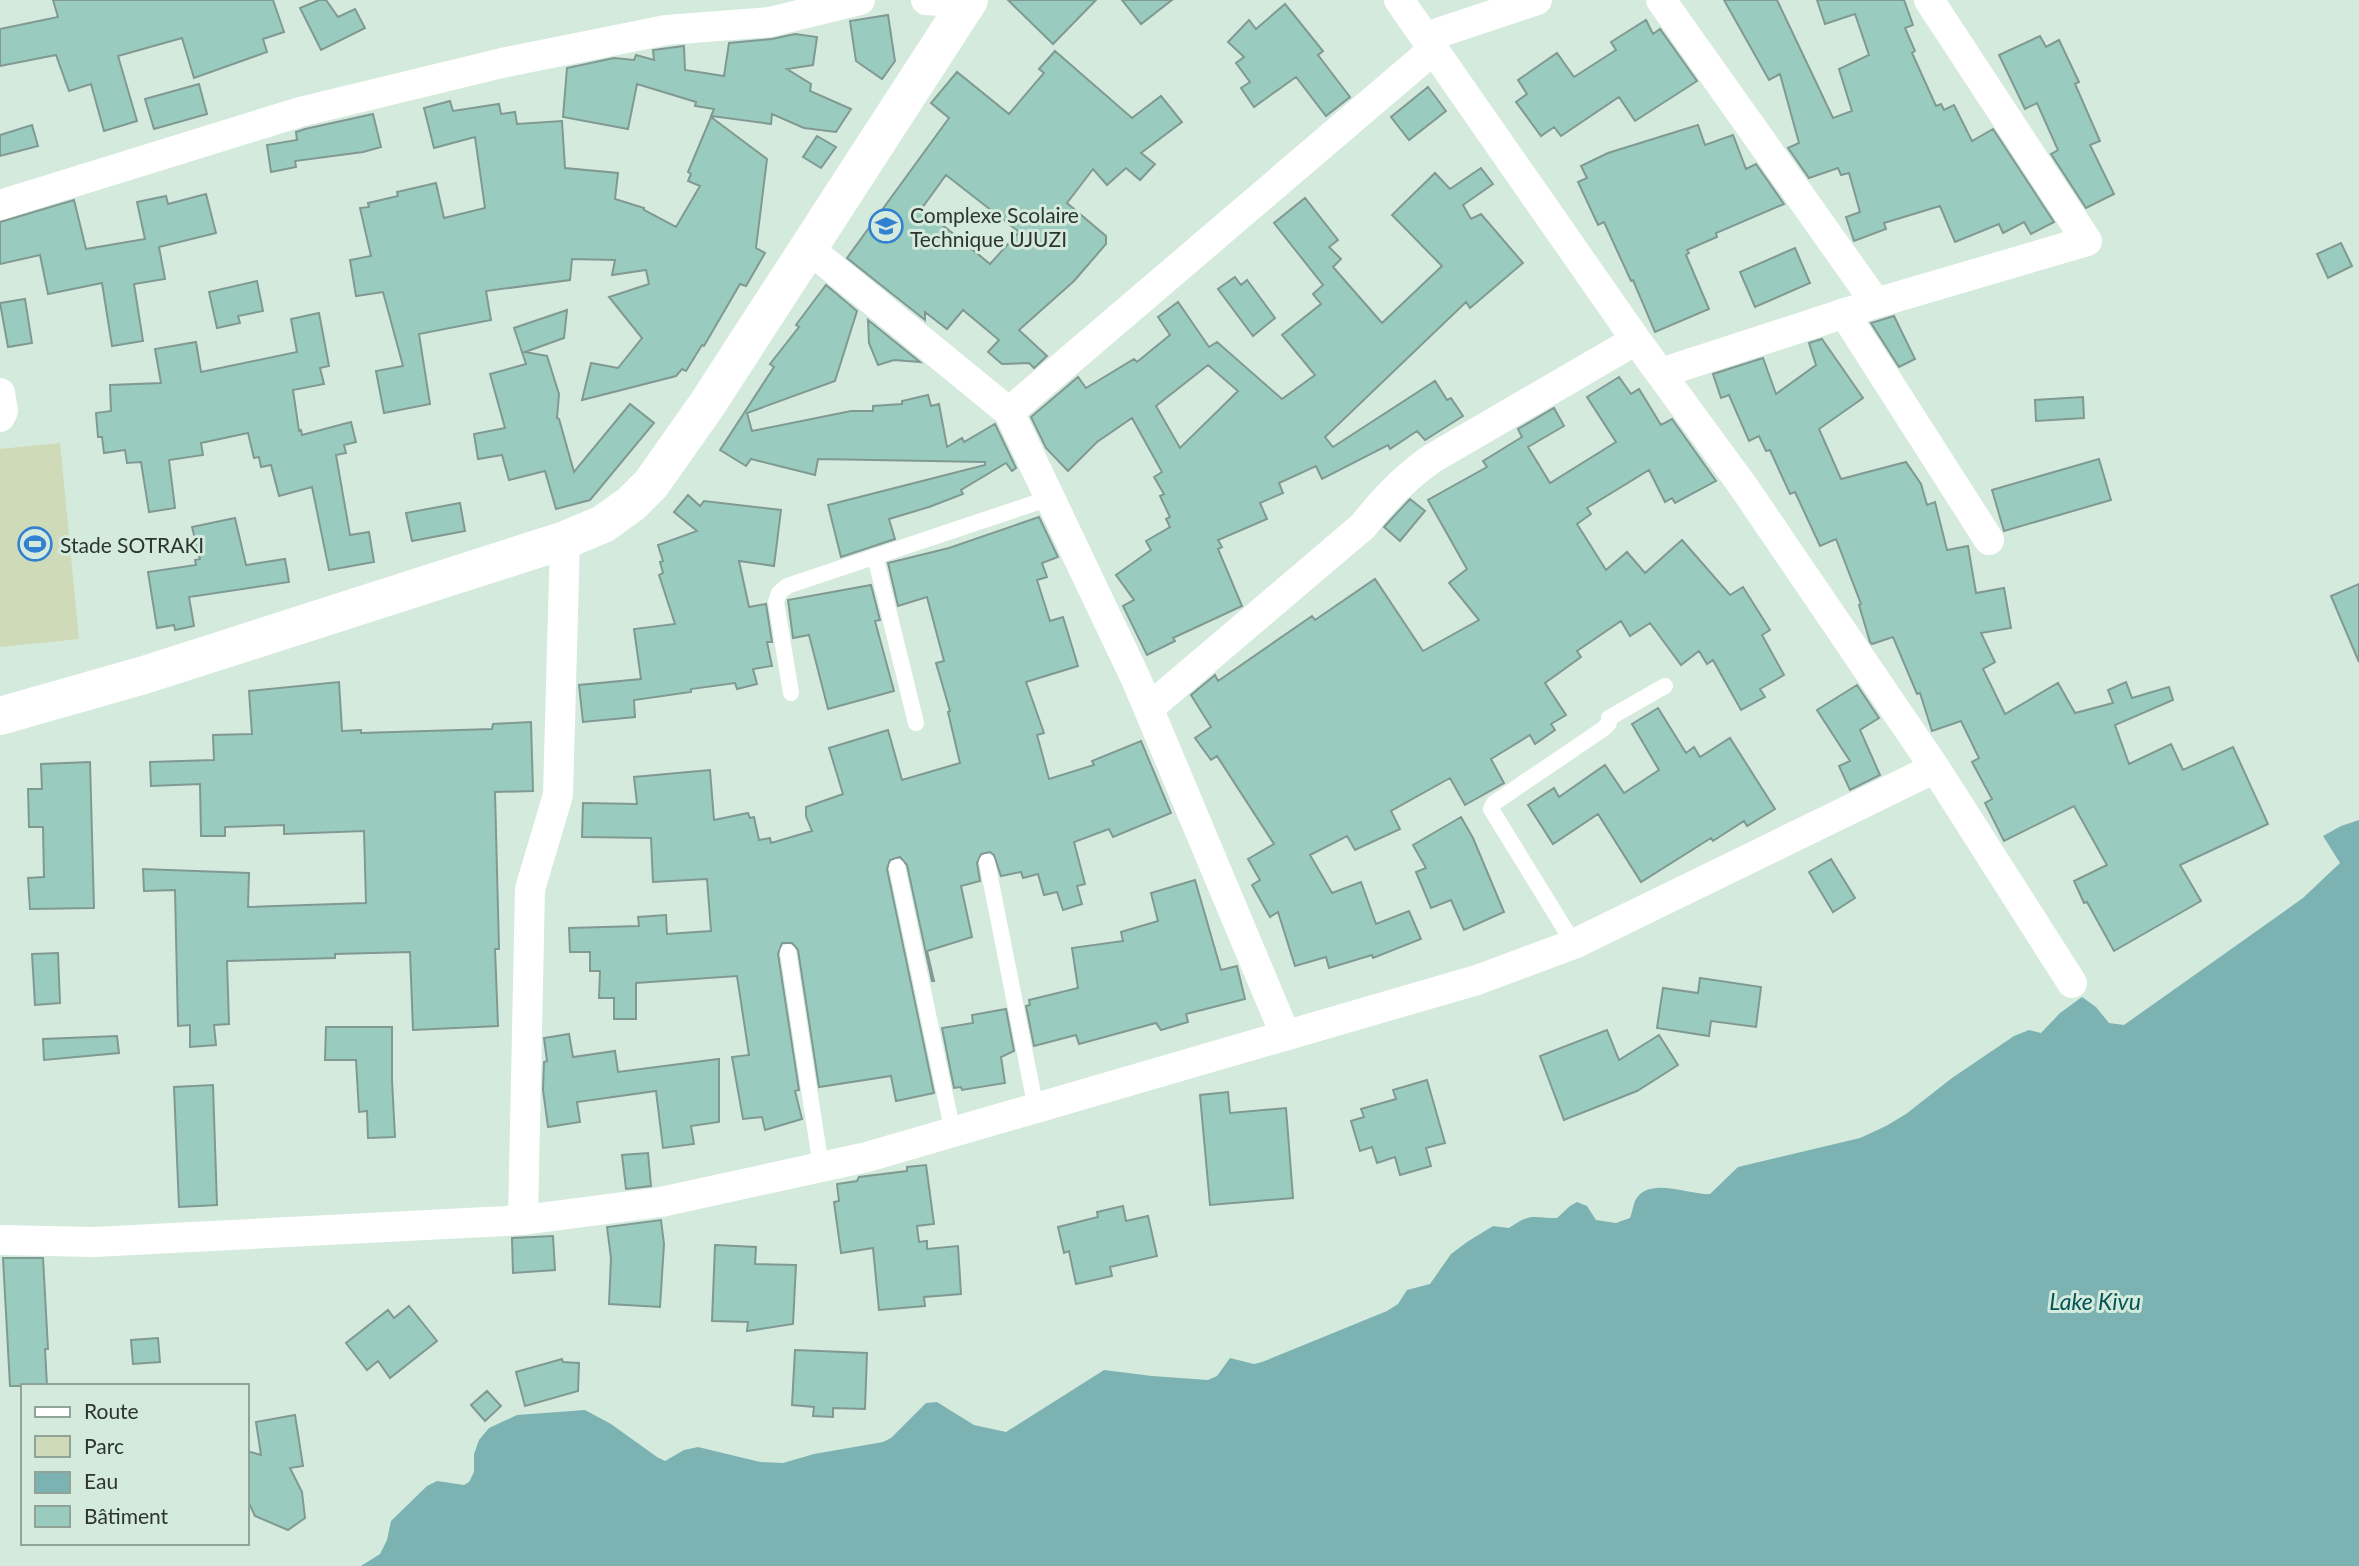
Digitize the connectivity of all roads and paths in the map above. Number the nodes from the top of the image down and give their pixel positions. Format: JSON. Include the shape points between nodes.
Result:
{"nodes":[{"id":1,"x":860,"y":0,"type":"edge"},
{"id":2,"x":926,"y":0,"type":"edge"},
{"id":3,"x":1399,"y":0,"type":"edge"},
{"id":4,"x":1537,"y":0,"type":"edge"},
{"id":5,"x":1661,"y":0,"type":"edge"},
{"id":6,"x":1929,"y":0,"type":"edge"},
{"id":7,"x":968,"y":1,"type":"edge"},
{"id":8,"x":1430,"y":43,"type":"junction"},
{"id":9,"x":0,"y":205,"type":"edge"},
{"id":10,"x":808,"y":248,"type":"junction"},
{"id":11,"x":1876,"y":303,"type":"junction"},
{"id":12,"x":1844,"y":313,"type":"junction"},
{"id":13,"x":1636,"y":340,"type":"junction"},
{"id":14,"x":1661,"y":373,"type":"junction"},
{"id":15,"x":0,"y":393,"type":"edge"},
{"id":16,"x":1009,"y":412,"type":"junction"},
{"id":17,"x":0,"y":417,"type":"edge"},
{"id":18,"x":1050,"y":498,"type":"junction"},
{"id":19,"x":565,"y":540,"type":"junction"},
{"id":20,"x":1989,"y":540,"type":"dead end"},
{"id":21,"x":875,"y":556,"type":"junction"},
{"id":22,"x":1665,"y":686,"type":"dead end"},
{"id":23,"x":792,"y":693,"type":"dead end"},
{"id":24,"x":1149,"y":708,"type":"junction"},
{"id":25,"x":0,"y":716,"type":"edge"},
{"id":26,"x":916,"y":723,"type":"dead end"},
{"id":27,"x":1935,"y":768,"type":"junction"},
{"id":28,"x":988,"y":862,"type":"dead end"},
{"id":29,"x":897,"y":867,"type":"dead end"},
{"id":30,"x":1574,"y":944,"type":"junction"},
{"id":31,"x":788,"y":952,"type":"dead end"},
{"id":32,"x":2072,"y":983,"type":"dead end"},
{"id":33,"x":1285,"y":1034,"type":"junction"},
{"id":34,"x":1036,"y":1109,"type":"junction"},
{"id":35,"x":953,"y":1133,"type":"junction"},
{"id":36,"x":821,"y":1167,"type":"junction"},
{"id":37,"x":523,"y":1220,"type":"junction"},
{"id":38,"x":0,"y":1240,"type":"edge"}],
"edges":[{"from":1,"to":9,"type":"street","via":[[770,22],[666,30],[502,63],[300,112]]},
{"from":2,"to":7,"type":"street"},
{"from":3,"to":8,"type":"street"},
{"from":4,"to":8,"type":"street"},
{"from":5,"to":11,"type":"street"},
{"from":6,"to":11,"type":"street","via":[[2087,241]]},
{"from":7,"to":10,"type":"street"},
{"from":8,"to":13,"type":"street"},
{"from":8,"to":16,"type":"street"},
{"from":10,"to":16,"type":"street"},
{"from":10,"to":19,"type":"street","via":[[651,484],[603,524]]},
{"from":11,"to":12,"type":"street"},
{"from":12,"to":14,"type":"street"},
{"from":12,"to":20,"type":"street"},
{"from":13,"to":14,"type":"street"},
{"from":13,"to":24,"type":"street","via":[[1410,474],[1363,526]]},
{"from":14,"to":27,"type":"street"},
{"from":15,"to":17,"type":"street"},
{"from":16,"to":18,"type":"street"},
{"from":18,"to":21,"type":"lane"},
{"from":18,"to":24,"type":"street"},
{"from":19,"to":25,"type":"street","via":[[144,675]]},
{"from":19,"to":37,"type":"street","via":[[558,795],[530,889]]},
{"from":21,"to":23,"type":"lane","via":[[787,586],[779,593],[776,602]]},
{"from":21,"to":26,"type":"lane"},
{"from":22,"to":30,"type":"lane","via":[[1609,718],[1603,729],[1491,808]]},
{"from":24,"to":33,"type":"street"},
{"from":27,"to":30,"type":"street"},
{"from":27,"to":32,"type":"street"},
{"from":28,"to":34,"type":"lane"},
{"from":29,"to":35,"type":"lane"},
{"from":30,"to":33,"type":"street","via":[[1476,980]]},
{"from":31,"to":36,"type":"lane"},
{"from":33,"to":34,"type":"street"},
{"from":34,"to":35,"type":"street"},
{"from":35,"to":36,"type":"street"},
{"from":36,"to":37,"type":"street","via":[[661,1202]]},
{"from":37,"to":38,"type":"street","via":[[94,1242]]}]}
